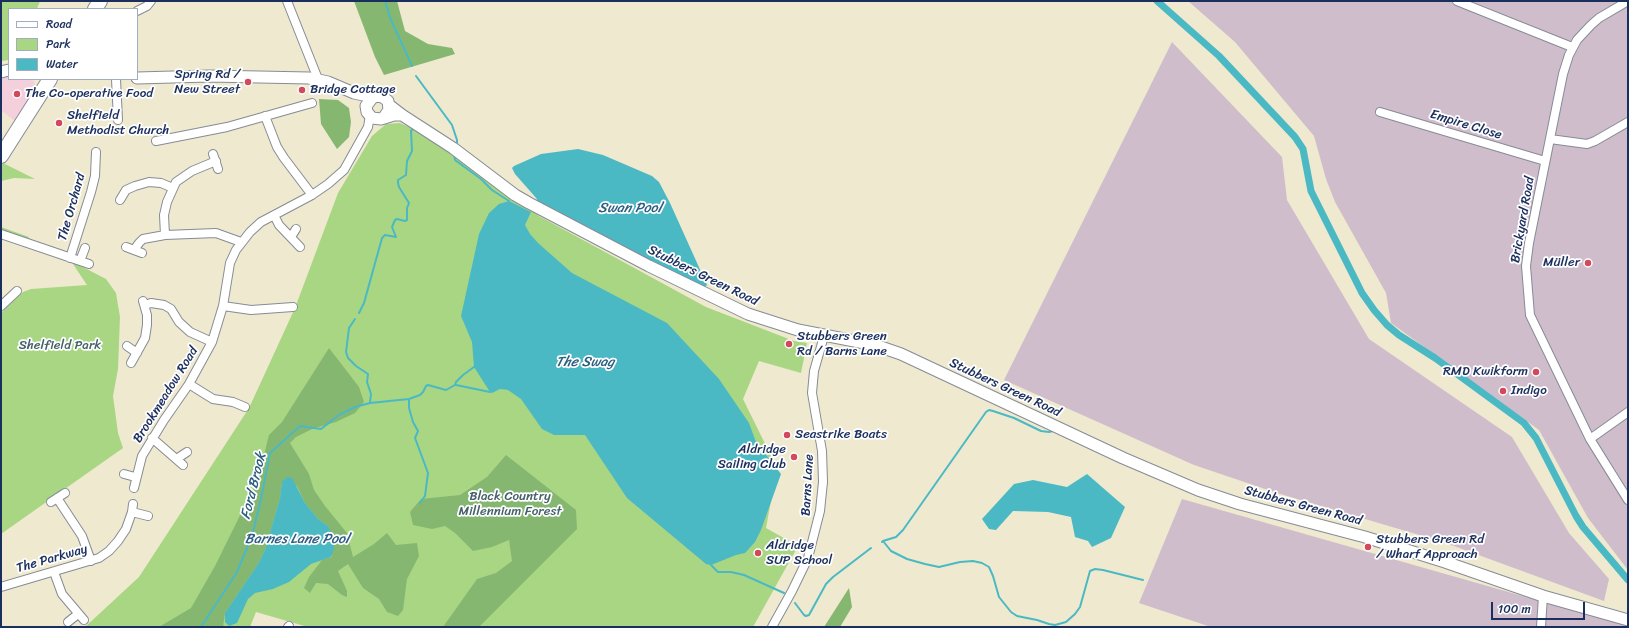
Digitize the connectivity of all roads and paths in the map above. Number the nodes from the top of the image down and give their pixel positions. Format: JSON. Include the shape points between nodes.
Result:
{"nodes":[{"id":1,"x":151,"y":1,"type":"edge"},
{"id":2,"x":287,"y":1,"type":"edge"},
{"id":3,"x":1457,"y":1,"type":"edge"},
{"id":4,"x":1628,"y":2,"type":"edge"},
{"id":5,"x":138,"y":10,"type":"edge"},
{"id":6,"x":1572,"y":47,"type":"junction"},
{"id":7,"x":138,"y":78,"type":"edge"},
{"id":8,"x":318,"y":79,"type":"junction"},
{"id":9,"x":49,"y":80,"type":"edge"},
{"id":10,"x":116,"y":80,"type":"edge"},
{"id":11,"x":354,"y":93,"type":"junction"},
{"id":12,"x":373,"y":97,"type":"junction"},
{"id":13,"x":389,"y":105,"type":"junction"},
{"id":14,"x":309,"y":106,"type":"dead end"},
{"id":15,"x":1380,"y":112,"type":"dead end"},
{"id":16,"x":402,"y":115,"type":"junction"},
{"id":17,"x":264,"y":116,"type":"junction"},
{"id":18,"x":374,"y":117,"type":"junction"},
{"id":19,"x":119,"y":120,"type":"dead end"},
{"id":20,"x":1628,"y":122,"type":"edge"},
{"id":21,"x":1550,"y":139,"type":"junction"},
{"id":22,"x":159,"y":142,"type":"dead end"},
{"id":23,"x":96,"y":152,"type":"dead end"},
{"id":24,"x":1,"y":156,"type":"edge"},
{"id":25,"x":216,"y":161,"type":"dead end"},
{"id":26,"x":1545,"y":161,"type":"junction"},
{"id":27,"x":86,"y":163,"type":"dead end"},
{"id":28,"x":95,"y":163,"type":"junction"},
{"id":29,"x":173,"y":188,"type":"junction"},
{"id":30,"x":312,"y":195,"type":"junction"},
{"id":31,"x":120,"y":200,"type":"dead end"},
{"id":32,"x":274,"y":215,"type":"junction"},
{"id":33,"x":296,"y":229,"type":"dead end"},
{"id":34,"x":1,"y":234,"type":"edge"},
{"id":35,"x":165,"y":235,"type":"junction"},
{"id":36,"x":291,"y":237,"type":"junction"},
{"id":37,"x":241,"y":242,"type":"junction"},
{"id":38,"x":300,"y":247,"type":"dead end"},
{"id":39,"x":85,"y":248,"type":"dead end"},
{"id":40,"x":142,"y":253,"type":"dead end"},
{"id":41,"x":70,"y":258,"type":"junction"},
{"id":42,"x":80,"y":261,"type":"junction"},
{"id":43,"x":89,"y":264,"type":"dead end"},
{"id":44,"x":12,"y":293,"type":"dead end"},
{"id":45,"x":272,"y":299,"type":"dead end"},
{"id":46,"x":1,"y":306,"type":"edge"},
{"id":47,"x":223,"y":306,"type":"junction"},
{"id":48,"x":293,"y":307,"type":"dead end"},
{"id":49,"x":273,"y":308,"type":"junction"},
{"id":50,"x":824,"y":336,"type":"junction"},
{"id":51,"x":212,"y":342,"type":"junction"},
{"id":52,"x":127,"y":346,"type":"dead end"},
{"id":53,"x":137,"y":352,"type":"junction"},
{"id":54,"x":131,"y":363,"type":"dead end"},
{"id":55,"x":189,"y":384,"type":"junction"},
{"id":56,"x":234,"y":393,"type":"dead end"},
{"id":57,"x":233,"y":402,"type":"junction"},
{"id":58,"x":245,"y":407,"type":"dead end"},
{"id":59,"x":1628,"y":412,"type":"edge"},
{"id":60,"x":152,"y":438,"type":"junction"},
{"id":61,"x":1590,"y":439,"type":"junction"},
{"id":62,"x":187,"y":452,"type":"dead end"},
{"id":63,"x":124,"y":474,"type":"dead end"},
{"id":64,"x":136,"y":477,"type":"junction"},
{"id":65,"x":134,"y":488,"type":"dead end"},
{"id":66,"x":65,"y":493,"type":"dead end"},
{"id":67,"x":1628,"y":500,"type":"edge"},
{"id":68,"x":148,"y":516,"type":"dead end"},
{"id":69,"x":91,"y":561,"type":"junction"},
{"id":70,"x":54,"y":572,"type":"junction"},
{"id":71,"x":1,"y":585,"type":"edge"},
{"id":72,"x":1543,"y":596,"type":"junction"},
{"id":73,"x":78,"y":614,"type":"junction"},
{"id":74,"x":84,"y":620,"type":"dead end"},
{"id":75,"x":1628,"y":620,"type":"edge"},
{"id":76,"x":68,"y":622,"type":"dead end"},
{"id":77,"x":772,"y":627,"type":"edge"},
{"id":78,"x":1541,"y":627,"type":"edge"}],
"edges":[{"from":1,"to":5,"type":"street"},
{"from":2,"to":8,"type":"street"},
{"from":3,"to":6,"type":"street"},
{"from":4,"to":6,"type":"street","name":"Brickyard Road","via":[[1591,24]]},
{"from":6,"to":21,"type":"street","name":"Brickyard Road","via":[[1563,74]]},
{"from":7,"to":8,"type":"street","via":[[209,76]]},
{"from":8,"to":11,"type":"street"},
{"from":9,"to":24,"type":"highway"},
{"from":10,"to":19,"type":"street"},
{"from":11,"to":12,"type":"street"},
{"from":11,"to":18,"type":"street"},
{"from":12,"to":13,"type":"street","via":[[381,96]]},
{"from":12,"to":18,"type":"street","via":[[367,103]]},
{"from":13,"to":16,"type":"street","name":"Stubbers Green Road"},
{"from":13,"to":18,"type":"street","via":[[389,110]]},
{"from":14,"to":17,"type":"street"},
{"from":15,"to":26,"type":"street","name":"Empire Close"},
{"from":16,"to":18,"type":"street"},
{"from":16,"to":50,"type":"street","name":"Stubbers Green Road","via":[[529,203],[649,266],[748,314]]},
{"from":17,"to":22,"type":"street"},
{"from":17,"to":30,"type":"street","via":[[280,152]]},
{"from":18,"to":30,"type":"street","name":"Brookmeadow Road","via":[[344,170]]},
{"from":20,"to":21,"type":"street","via":[[1587,144]]},
{"from":21,"to":26,"type":"street","name":"Brickyard Road"},
{"from":23,"to":28,"type":"street","name":"The Orchard"},
{"from":25,"to":29,"type":"street","via":[[192,171],[176,182]]},
{"from":26,"to":61,"type":"street","name":"Brickyard Road","via":[[1526,266],[1530,315]]},
{"from":27,"to":28,"type":"street","name":"The Orchard"},
{"from":28,"to":41,"type":"street","name":"The Orchard","via":[[91,192]]},
{"from":29,"to":31,"type":"street","via":[[149,182],[123,188]]},
{"from":29,"to":35,"type":"street","via":[[166,202]]},
{"from":30,"to":32,"type":"street","name":"Brookmeadow Road"},
{"from":32,"to":36,"type":"street","via":[[279,225]]},
{"from":32,"to":37,"type":"street","name":"Brookmeadow Road","via":[[261,222]]},
{"from":33,"to":36,"type":"street"},
{"from":34,"to":41,"type":"street"},
{"from":35,"to":37,"type":"street","via":[[216,233]]},
{"from":35,"to":40,"type":"street","via":[[144,240],[130,248]]},
{"from":36,"to":38,"type":"street"},
{"from":37,"to":47,"type":"street","name":"Brookmeadow Road","via":[[230,263]]},
{"from":39,"to":42,"type":"street"},
{"from":41,"to":42,"type":"street"},
{"from":42,"to":43,"type":"street"},
{"from":44,"to":46,"type":"street"},
{"from":45,"to":49,"type":"street"},
{"from":47,"to":49,"type":"street","via":[[251,310]]},
{"from":47,"to":51,"type":"street","name":"Brookmeadow Road"},
{"from":48,"to":49,"type":"street"},
{"from":50,"to":72,"type":"street","name":"Stubbers Green Road","via":[[901,354],[1198,490],[1240,504],[1365,537]]},
{"from":50,"to":77,"type":"street","name":"Barns Lane","via":[[814,371],[812,393],[822,451],[820,511],[808,558]]},
{"from":51,"to":53,"type":"street","via":[[187,330],[171,309],[164,305],[144,303],[147,325],[145,338]]},
{"from":51,"to":55,"type":"street","name":"Brookmeadow Road"},
{"from":52,"to":53,"type":"street"},
{"from":53,"to":54,"type":"street"},
{"from":55,"to":57,"type":"street","via":[[213,399]]},
{"from":55,"to":60,"type":"street","name":"Brookmeadow Road"},
{"from":56,"to":57,"type":"street"},
{"from":57,"to":58,"type":"street"},
{"from":59,"to":61,"type":"street"},
{"from":60,"to":62,"type":"street","via":[[180,461]]},
{"from":60,"to":64,"type":"street","name":"Brookmeadow Road","via":[[142,456]]},
{"from":61,"to":67,"type":"street","name":"Brickyard Road"},
{"from":63,"to":64,"type":"street"},
{"from":64,"to":65,"type":"street","name":"Brookmeadow Road"},
{"from":66,"to":69,"type":"street","via":[[54,500],[82,536]]},
{"from":68,"to":69,"type":"street","name":"The Parkway","via":[[133,508],[126,529],[118,542],[109,551]]},
{"from":69,"to":70,"type":"street","name":"The Parkway"},
{"from":70,"to":71,"type":"street","name":"The Parkway"},
{"from":70,"to":73,"type":"street","via":[[62,594]]},
{"from":72,"to":75,"type":"street","name":"Stubbers Green Road"},
{"from":72,"to":78,"type":"street"},
{"from":73,"to":74,"type":"street"},
{"from":73,"to":76,"type":"street"}]}
